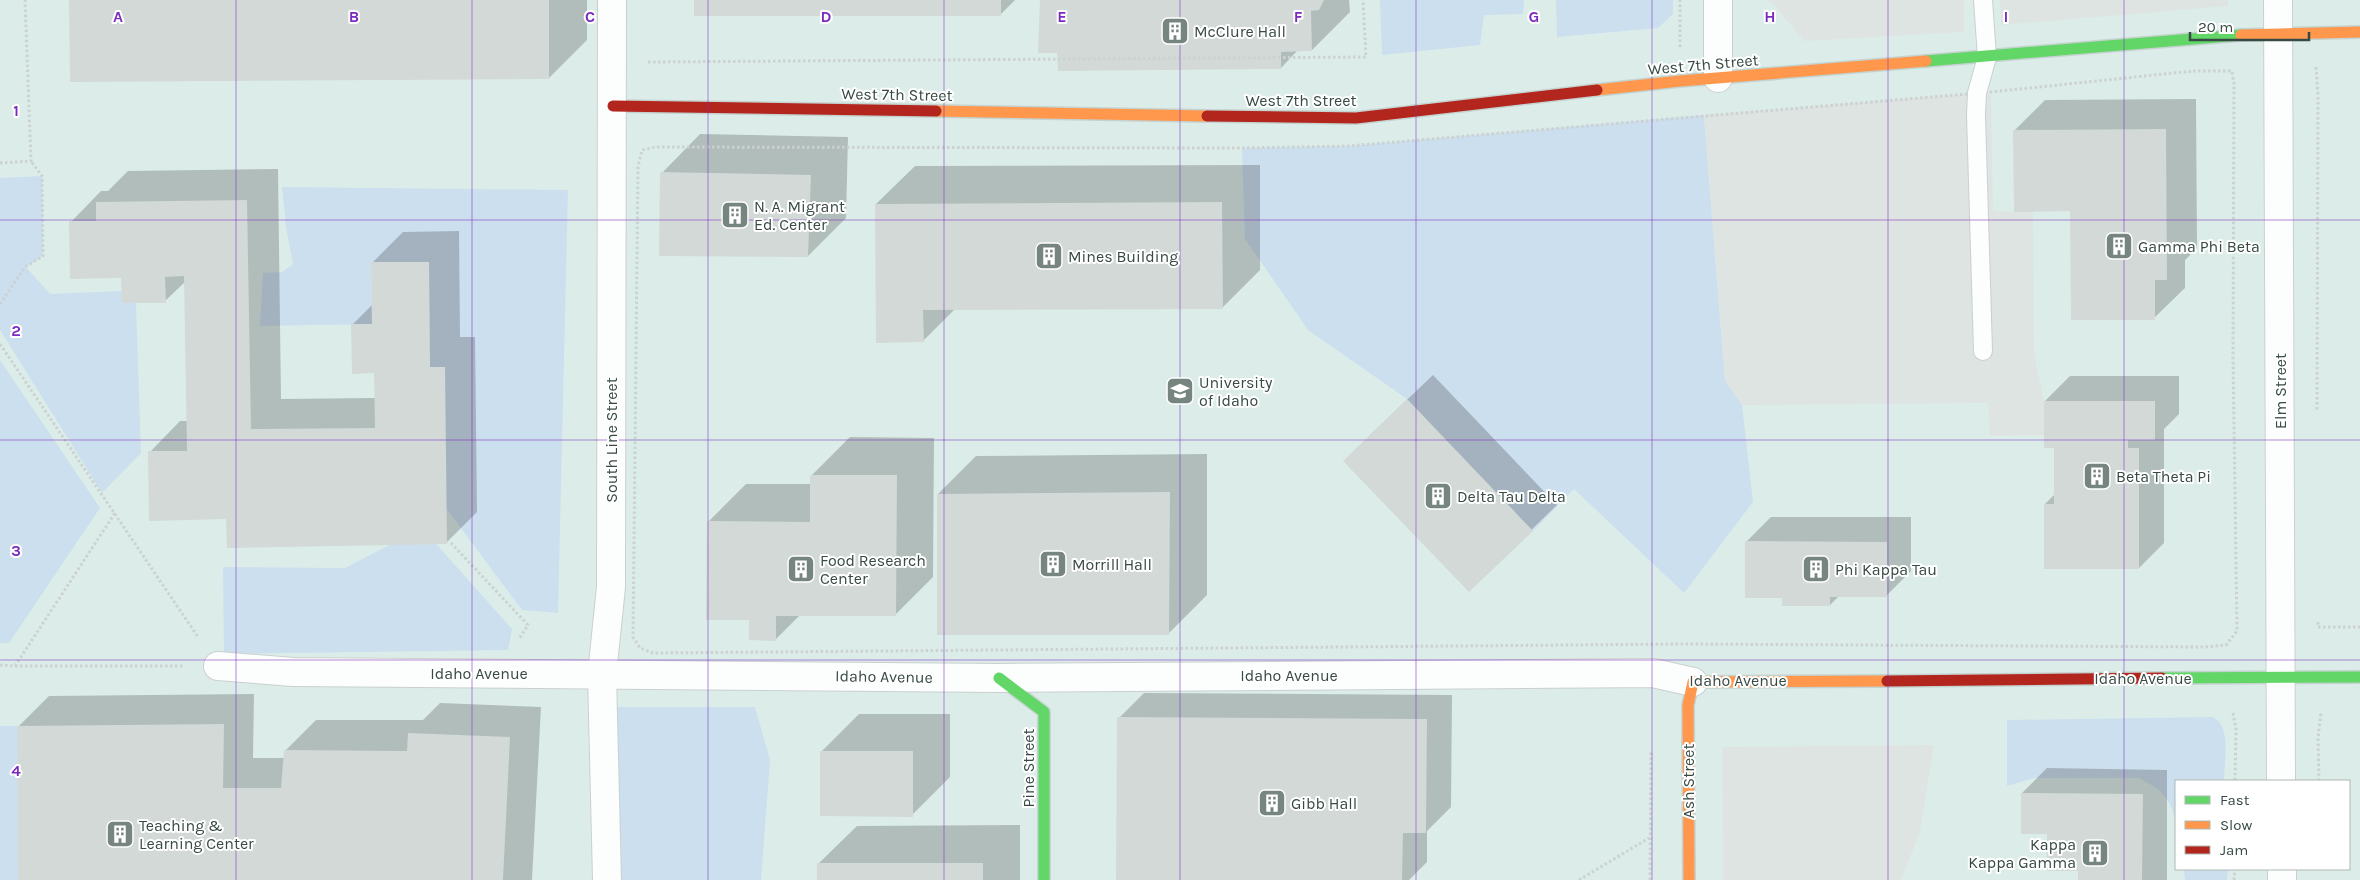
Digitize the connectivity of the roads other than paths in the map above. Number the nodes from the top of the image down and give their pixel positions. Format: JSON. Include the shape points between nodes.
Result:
{"nodes":[{"id":1,"x":612,"y":0,"type":"edge"},
{"id":2,"x":1718,"y":0,"type":"edge"},
{"id":3,"x":1983,"y":0,"type":"edge"},
{"id":4,"x":2278,"y":0,"type":"edge"},
{"id":5,"x":2360,"y":32,"type":"edge"},
{"id":6,"x":2280,"y":34,"type":"junction"},
{"id":7,"x":1987,"y":57,"type":"junction"},
{"id":8,"x":1718,"y":78,"type":"junction"},
{"id":9,"x":613,"y":106,"type":"junction"},
{"id":10,"x":1984,"y":351,"type":"dead end"},
{"id":11,"x":218,"y":666,"type":"road end"},
{"id":12,"x":602,"y":674,"type":"junction"},
{"id":13,"x":2360,"y":677,"type":"edge"},
{"id":14,"x":999,"y":678,"type":"junction"},
{"id":15,"x":2281,"y":678,"type":"junction"},
{"id":16,"x":1693,"y":682,"type":"junction"},
{"id":17,"x":2281,"y":780,"type":"edge"},
{"id":18,"x":607,"y":880,"type":"edge"},
{"id":19,"x":1044,"y":880,"type":"edge"},
{"id":20,"x":1689,"y":880,"type":"edge"}],
"edges":[{"from":1,"to":9,"type":"street","name":"South Line Street"},
{"from":2,"to":8,"type":"street"},
{"from":3,"to":7,"type":"lane"},
{"from":4,"to":6,"type":"street","name":"Elm Street"},
{"from":5,"to":6,"type":"street","name":"West 7th Street"},
{"from":6,"to":7,"type":"street","name":"West 7th Street"},
{"from":6,"to":15,"type":"street","name":"Elm Street"},
{"from":7,"to":8,"type":"street","name":"West 7th Street"},
{"from":7,"to":10,"type":"lane","via":[[1977,93]]},
{"from":8,"to":9,"type":"street","name":"West 7th Street","via":[[1356,118]]},
{"from":9,"to":12,"type":"street","name":"South Line Street","via":[[610,587]]},
{"from":11,"to":12,"type":"street","name":"Idaho Avenue","via":[[293,672]]},
{"from":12,"to":14,"type":"street","name":"Idaho Avenue"},
{"from":12,"to":18,"type":"street","name":"South Line Street"},
{"from":13,"to":15,"type":"street","name":"Idaho Avenue"},
{"from":14,"to":16,"type":"street","name":"Idaho Avenue","via":[[1653,673]]},
{"from":14,"to":19,"type":"street","name":"Pine Street","via":[[1044,712]]},
{"from":15,"to":16,"type":"street","name":"Idaho Avenue"},
{"from":15,"to":17,"type":"street","name":"Elm Street"},
{"from":16,"to":20,"type":"street","name":"Ash Street","via":[[1688,705]]}]}
